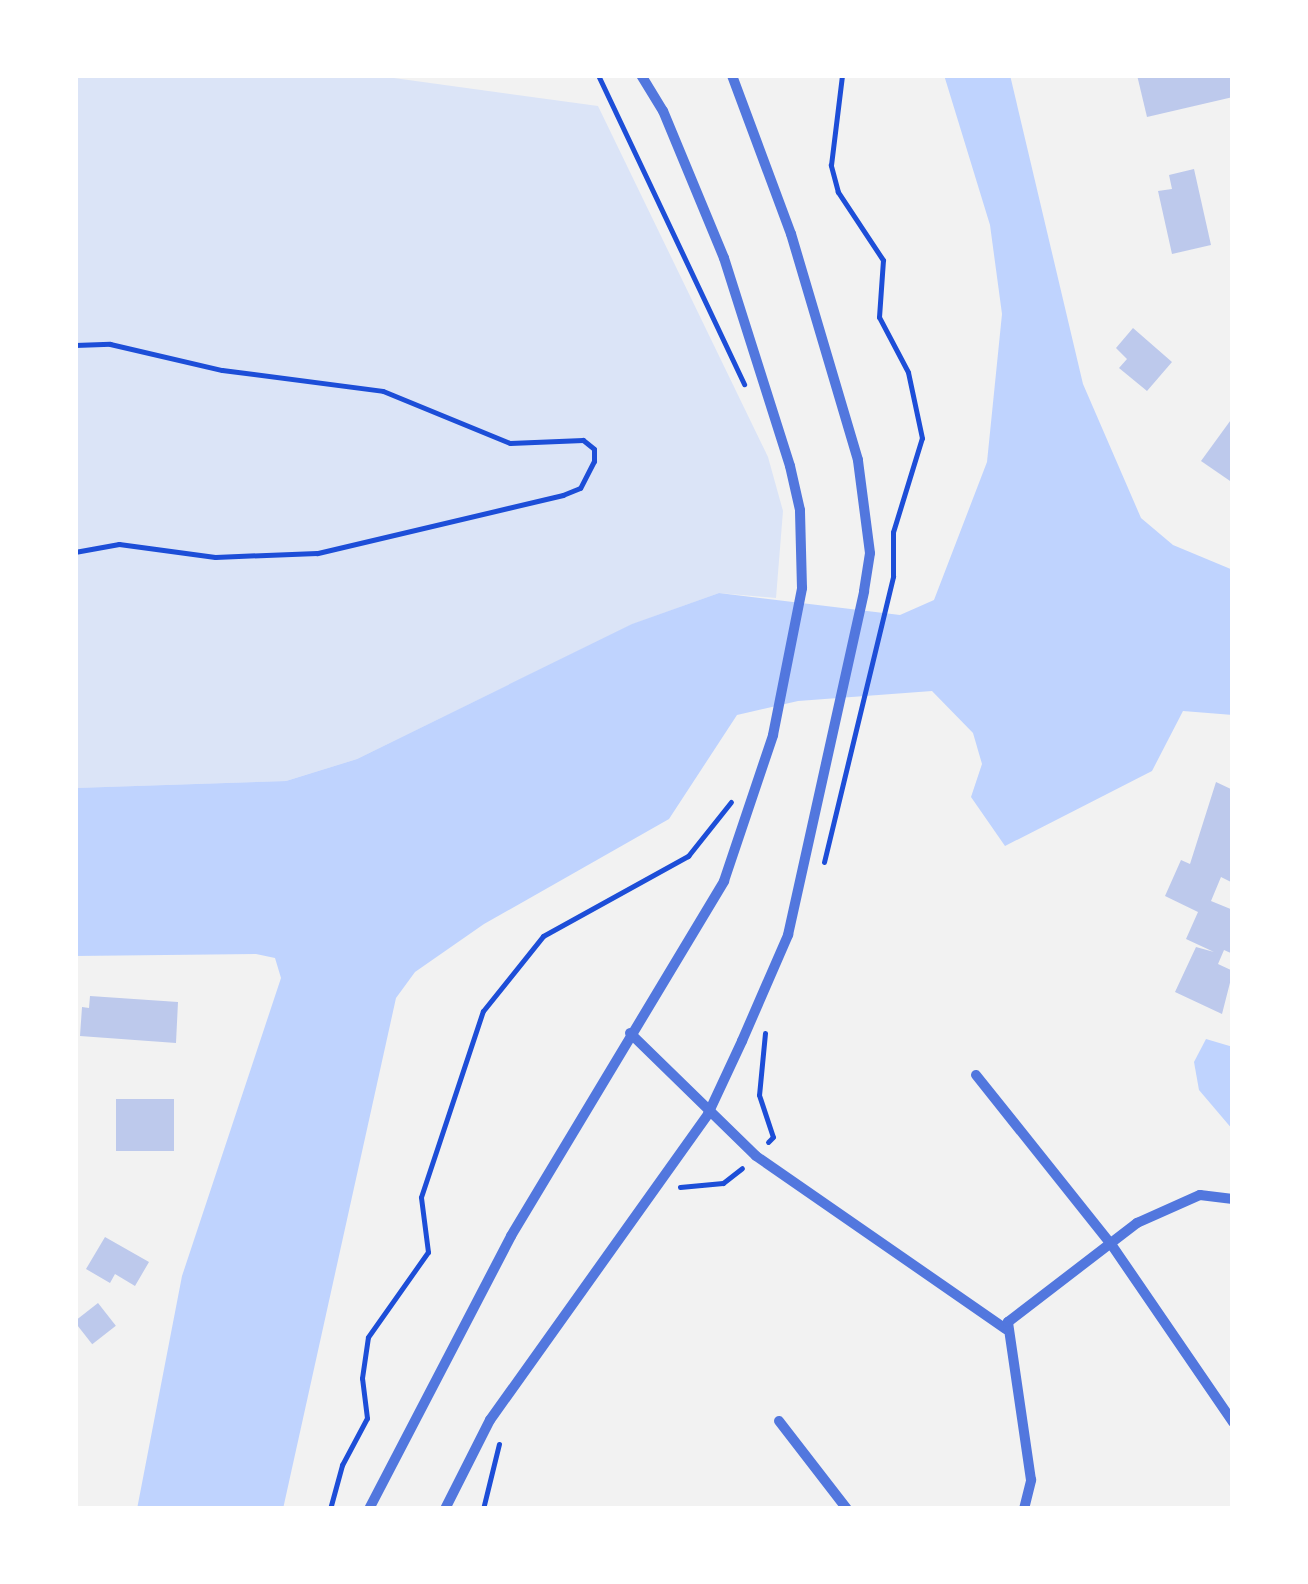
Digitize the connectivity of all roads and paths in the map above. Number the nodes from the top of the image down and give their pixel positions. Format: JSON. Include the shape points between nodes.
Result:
{"nodes":[{"id":1,"x":598,"y":75,"type":"edge"},
{"id":2,"x":641,"y":75,"type":"edge"},
{"id":3,"x":732,"y":75,"type":"edge"},
{"id":4,"x":842,"y":75,"type":"edge"},
{"id":5,"x":75,"y":345,"type":"edge"},
{"id":6,"x":746,"y":388,"type":"dead end"},
{"id":7,"x":75,"y":552,"type":"edge"},
{"id":8,"x":863,"y":719,"type":"dead end"},
{"id":9,"x":739,"y":793,"type":"dead end"},
{"id":10,"x":630,"y":1033,"type":"junction"},
{"id":11,"x":976,"y":1076,"type":"dead end"},
{"id":12,"x":708,"y":1114,"type":"junction"},
{"id":13,"x":1233,"y":1198,"type":"edge"},
{"id":14,"x":1111,"y":1244,"type":"junction"},
{"id":15,"x":1006,"y":1329,"type":"junction"},
{"id":16,"x":779,"y":1421,"type":"dead end"},
{"id":17,"x":1233,"y":1422,"type":"edge"},
{"id":18,"x":330,"y":1509,"type":"edge"},
{"id":19,"x":369,"y":1509,"type":"edge"},
{"id":20,"x":445,"y":1509,"type":"edge"},
{"id":21,"x":847,"y":1509,"type":"edge"},
{"id":22,"x":1024,"y":1509,"type":"edge"}],
"edges":[{"from":1,"to":6,"type":"path"},
{"from":2,"to":10,"type":"street","via":[[663,110],[724,258],[790,466],[800,510],[802,588],[773,735],[724,881]]},
{"from":3,"to":12,"type":"street","via":[[791,234],[858,460],[870,553],[788,935]]},
{"from":4,"to":8,"type":"path","via":[[832,165],[838,192],[882,260],[879,317],[908,372],[922,438],[894,532]]},
{"from":5,"to":7,"type":"path","via":[[110,344],[222,370],[383,391],[510,442],[583,440],[594,449],[594,460],[580,488],[563,495],[317,553],[216,557],[119,544]]},
{"from":9,"to":18,"type":"path","via":[[688,856],[543,936],[483,1011],[420,1197],[428,1252],[368,1337],[362,1378],[367,1418],[342,1466]]},
{"from":10,"to":12,"type":"street"},
{"from":10,"to":19,"type":"street","via":[[502,1252]]},
{"from":11,"to":14,"type":"street"},
{"from":12,"to":15,"type":"street","via":[[756,1156]]},
{"from":12,"to":20,"type":"street","via":[[490,1420]]},
{"from":13,"to":14,"type":"street","via":[[1200,1195],[1174,1203]]},
{"from":14,"to":15,"type":"street"},
{"from":14,"to":17,"type":"street"},
{"from":15,"to":22,"type":"street","via":[[1032,1480]]},
{"from":16,"to":21,"type":"street"}]}
